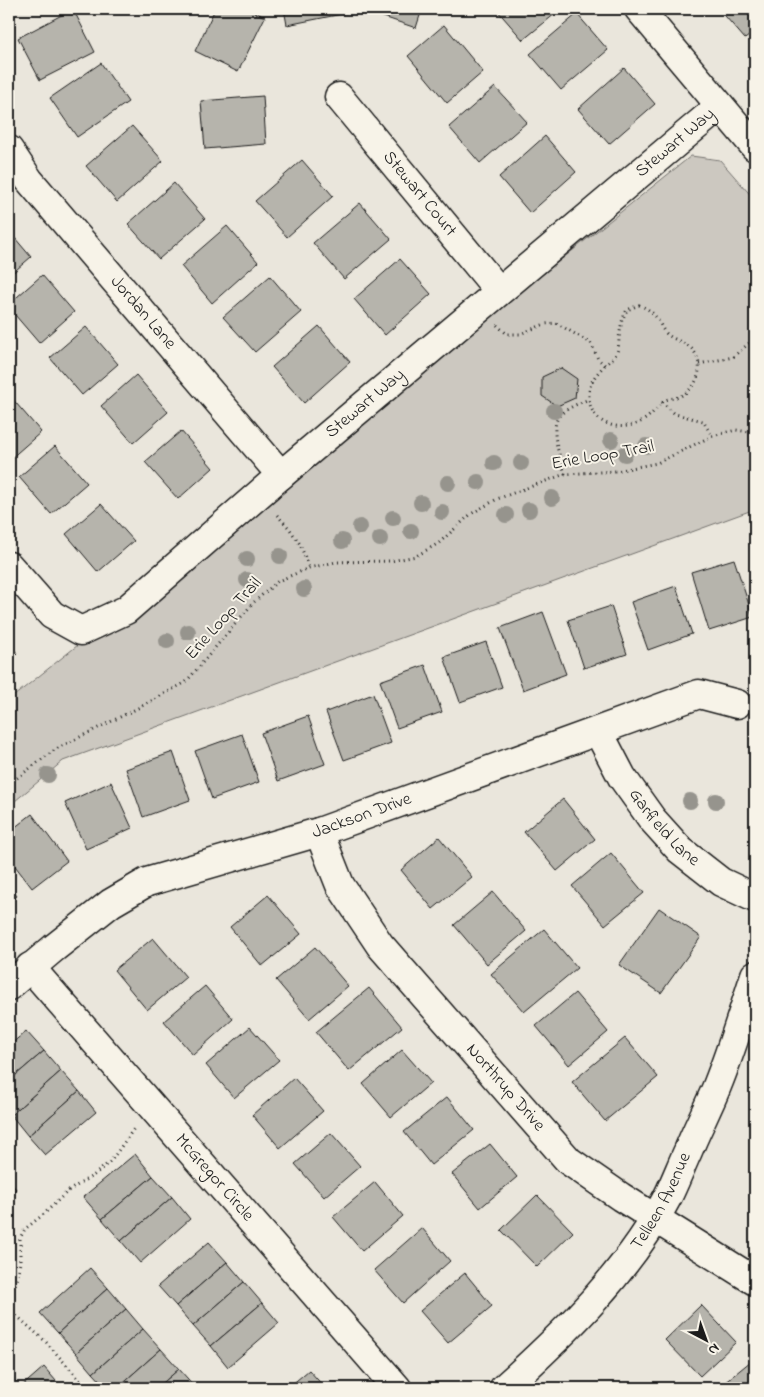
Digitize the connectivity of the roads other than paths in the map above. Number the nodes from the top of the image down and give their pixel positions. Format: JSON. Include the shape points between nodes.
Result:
{"nodes":[{"id":1,"x":639,"y":9,"type":"edge"},
{"id":2,"x":339,"y":97,"type":"dead end"},
{"id":3,"x":720,"y":106,"type":"junction"},
{"id":4,"x":755,"y":147,"type":"edge"},
{"id":5,"x":9,"y":150,"type":"edge"},
{"id":6,"x":500,"y":291,"type":"junction"},
{"id":7,"x":280,"y":475,"type":"junction"},
{"id":8,"x":9,"y":566,"type":"edge"},
{"id":9,"x":737,"y":704,"type":"dead end"},
{"id":10,"x":598,"y":731,"type":"junction"},
{"id":11,"x":319,"y":832,"type":"junction"},
{"id":12,"x":755,"y":898,"type":"edge"},
{"id":13,"x":30,"y":967,"type":"junction"},
{"id":14,"x":755,"y":975,"type":"edge"},
{"id":15,"x":9,"y":986,"type":"edge"},
{"id":16,"x":655,"y":1217,"type":"junction"},
{"id":17,"x":755,"y":1281,"type":"edge"},
{"id":18,"x":397,"y":1388,"type":"edge"},
{"id":19,"x":504,"y":1388,"type":"edge"}],
"edges":[{"from":1,"to":3,"type":"street"},
{"from":2,"to":6,"type":"street","name":"Stewart Court"},
{"from":3,"to":4,"type":"street"},
{"from":3,"to":6,"type":"street","name":"Stewart Way"},
{"from":5,"to":7,"type":"street","name":"Jordan Lane","via":[[29,180]]},
{"from":6,"to":7,"type":"street","name":"Stewart Way"},
{"from":7,"to":8,"type":"street","name":"Stewart Way","via":[[126,610],[81,631],[52,615]]},
{"from":9,"to":10,"type":"street","name":"Jackson Drive","via":[[699,694]]},
{"from":10,"to":11,"type":"street","name":"Jackson Drive"},
{"from":10,"to":12,"type":"street","name":"Garfield Lane","via":[[627,784],[680,850],[721,882]]},
{"from":11,"to":13,"type":"street","name":"Jackson Drive","via":[[147,882],[111,903]]},
{"from":11,"to":16,"type":"street","name":"Northrup Drive","via":[[340,885],[380,945],[569,1161]]},
{"from":13,"to":15,"type":"street","name":"Jackson Drive"},
{"from":13,"to":18,"type":"street","name":"McGregor Circle"},
{"from":14,"to":16,"type":"street","name":"Telleen Avenue","via":[[717,1085],[668,1196]]},
{"from":16,"to":17,"type":"street","name":"Northrup Drive"},
{"from":16,"to":19,"type":"street","name":"Telleen Avenue","via":[[609,1283],[542,1354]]}]}
